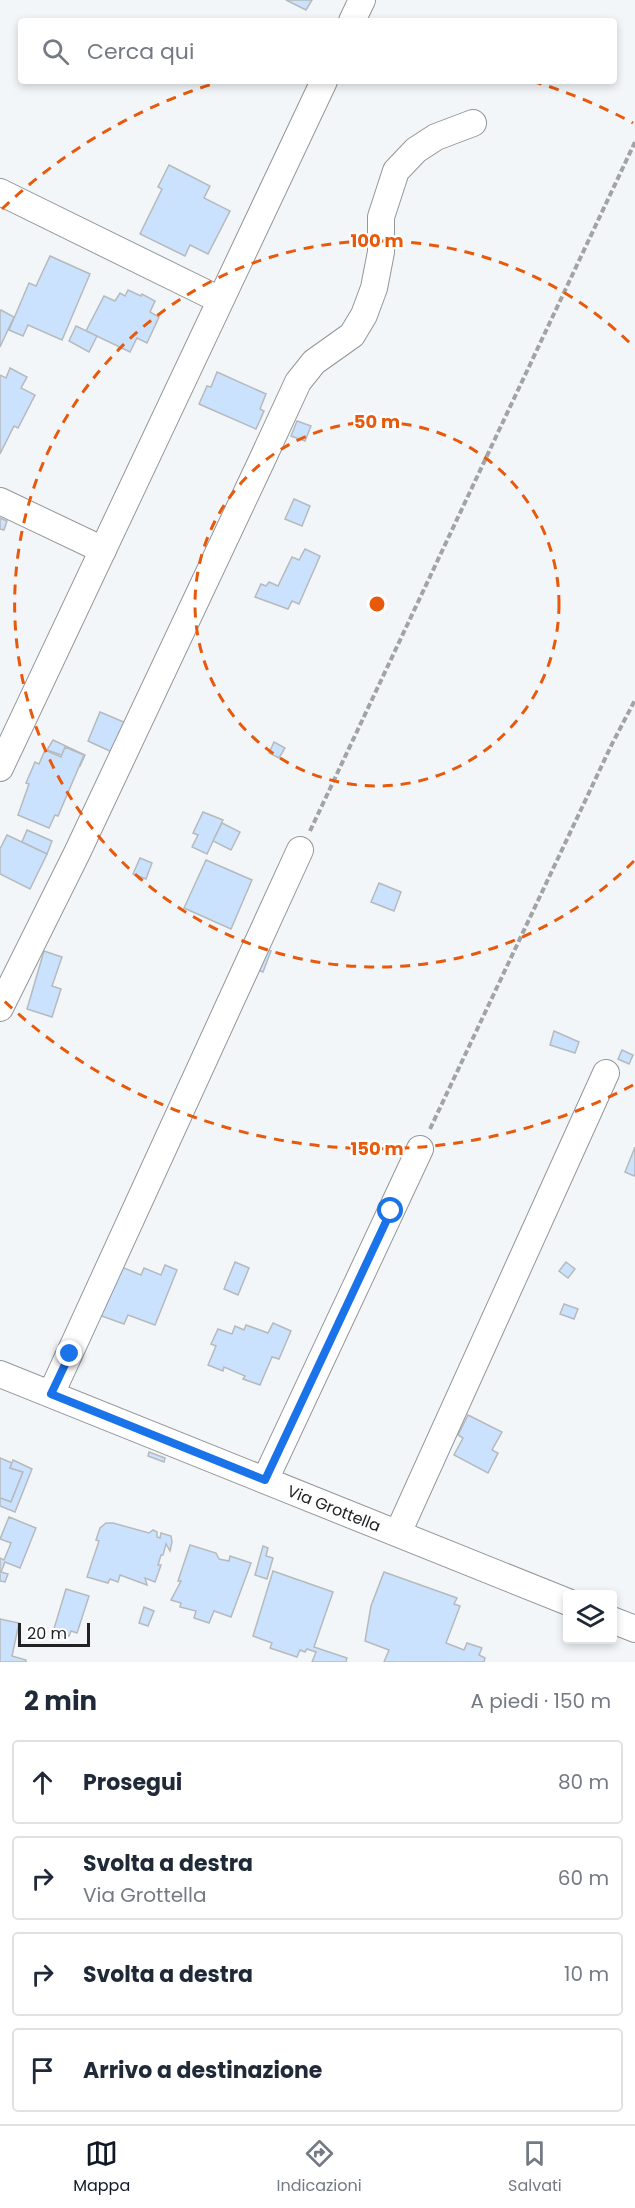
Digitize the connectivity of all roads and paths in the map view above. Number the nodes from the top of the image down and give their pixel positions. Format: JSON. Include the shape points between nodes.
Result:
{"nodes":[{"id":1,"x":362,"y":0,"type":"edge"},
{"id":2,"x":353,"y":18,"type":"edge"},
{"id":3,"x":323,"y":84,"type":"edge"},
{"id":4,"x":473,"y":123,"type":"dead end"},
{"id":5,"x":635,"y":142,"type":"edge"},
{"id":6,"x":0,"y":192,"type":"edge"},
{"id":7,"x":220,"y":300,"type":"junction"},
{"id":8,"x":0,"y":501,"type":"edge"},
{"id":9,"x":103,"y":550,"type":"junction"},
{"id":10,"x":635,"y":700,"type":"edge"},
{"id":11,"x":0,"y":768,"type":"edge"},
{"id":12,"x":300,"y":850,"type":"joint"},
{"id":13,"x":0,"y":1008,"type":"edge"},
{"id":14,"x":606,"y":1073,"type":"dead end"},
{"id":15,"x":420,"y":1149,"type":"joint"},
{"id":16,"x":0,"y":1374,"type":"edge"},
{"id":17,"x":51,"y":1394,"type":"junction"},
{"id":18,"x":265,"y":1480,"type":"junction"},
{"id":19,"x":398,"y":1533,"type":"junction"},
{"id":20,"x":563,"y":1600,"type":"edge"},
{"id":21,"x":617,"y":1622,"type":"edge"},
{"id":22,"x":635,"y":1629,"type":"edge"}],
"edges":[{"from":1,"to":2,"type":"street"},
{"from":3,"to":7,"type":"street"},
{"from":4,"to":13,"type":"street","via":[[436,137],[416,150],[396,171],[381,217],[381,252],[364,315],[352,335],[314,362],[298,382]]},
{"from":5,"to":12,"type":"path"},
{"from":6,"to":7,"type":"street"},
{"from":7,"to":9,"type":"street"},
{"from":8,"to":9,"type":"street"},
{"from":9,"to":11,"type":"street"},
{"from":10,"to":15,"type":"path"},
{"from":12,"to":17,"type":"street"},
{"from":14,"to":19,"type":"street"},
{"from":15,"to":18,"type":"street"},
{"from":16,"to":17,"type":"street","name":"Via Grottella"},
{"from":17,"to":18,"type":"street","name":"Via Grottella"},
{"from":18,"to":19,"type":"street","name":"Via Grottella"},
{"from":19,"to":20,"type":"street","name":"Via Grottella"},
{"from":21,"to":22,"type":"street"}]}
